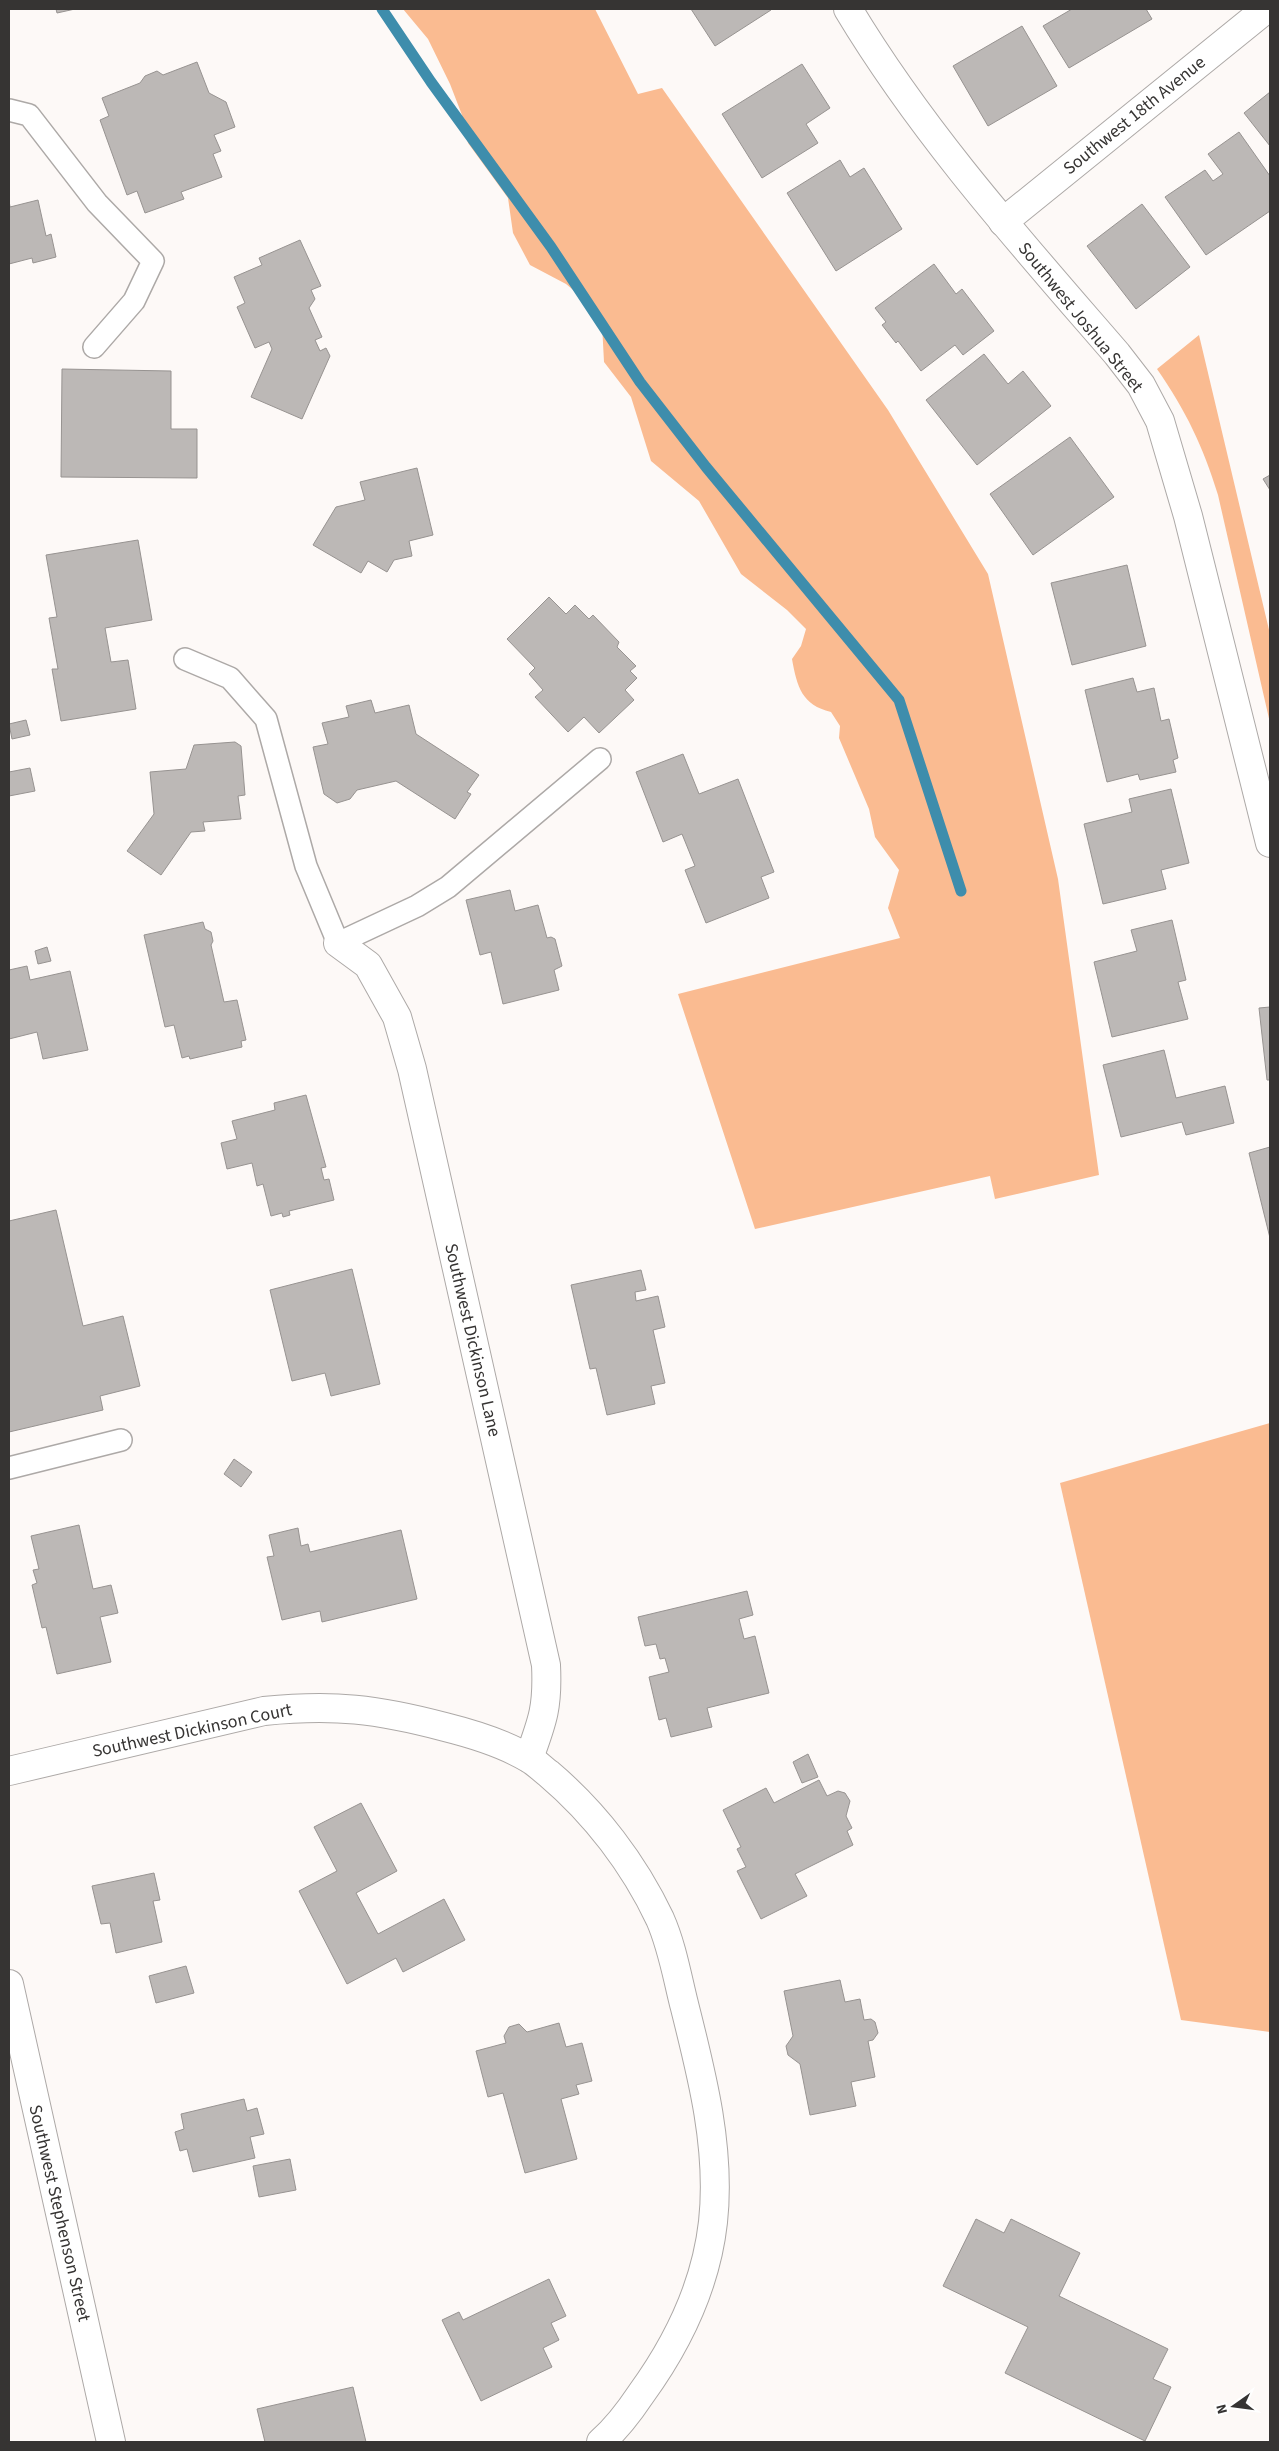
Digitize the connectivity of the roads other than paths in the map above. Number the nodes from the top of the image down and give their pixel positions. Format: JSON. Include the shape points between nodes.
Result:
{"nodes":[{"id":1,"x":848,"y":9,"type":"edge"},
{"id":2,"x":1266,"y":9,"type":"edge"},
{"id":3,"x":9,"y":110,"type":"edge"},
{"id":4,"x":1003,"y":222,"type":"junction"},
{"id":5,"x":94,"y":347,"type":"dead end"},
{"id":6,"x":185,"y":659,"type":"dead end"},
{"id":7,"x":600,"y":759,"type":"dead end"},
{"id":8,"x":1270,"y":843,"type":"edge"},
{"id":9,"x":338,"y":943,"type":"junction"},
{"id":10,"x":121,"y":1440,"type":"dead end"},
{"id":11,"x":9,"y":1468,"type":"edge"},
{"id":12,"x":529,"y":1758,"type":"junction"},
{"id":13,"x":9,"y":1771,"type":"edge"},
{"id":14,"x":9,"y":1984,"type":"edge"},
{"id":15,"x":111,"y":2442,"type":"edge"},
{"id":16,"x":601,"y":2442,"type":"edge"}],
"edges":[{"from":1,"to":4,"type":"street","name":"Southwest Joshua Street","via":[[961,171]]},
{"from":2,"to":4,"type":"street","name":"Southwest 18th Avenue"},
{"from":3,"to":5,"type":"lane","via":[[29,115],[97,203],[154,261],[134,301]]},
{"from":4,"to":8,"type":"street","name":"Southwest Joshua Street","via":[[1117,354],[1141,385],[1160,421],[1188,516]]},
{"from":6,"to":9,"type":"lane","via":[[230,678],[266,719],[306,866]]},
{"from":7,"to":9,"type":"lane","via":[[448,887],[417,906]]},
{"from":9,"to":12,"type":"street","name":"Southwest Dickinson Lane","via":[[368,965],[397,1017],[412,1069],[546,1665],[548,1695],[544,1718]]},
{"from":10,"to":11,"type":"lane"},
{"from":12,"to":13,"type":"street","name":"Southwest Dickinson Court","via":[[478,1736],[393,1713],[344,1707],[304,1707],[226,1719]]},
{"from":12,"to":16,"type":"street","name":"Southwest Dickinson Court","via":[[597,1820],[638,1879],[660,1920],[696,2050],[708,2105],[715,2164],[713,2222],[688,2318],[661,2368],[614,2431]]},
{"from":14,"to":15,"type":"street","name":"Southwest Stephenson Street"}]}
